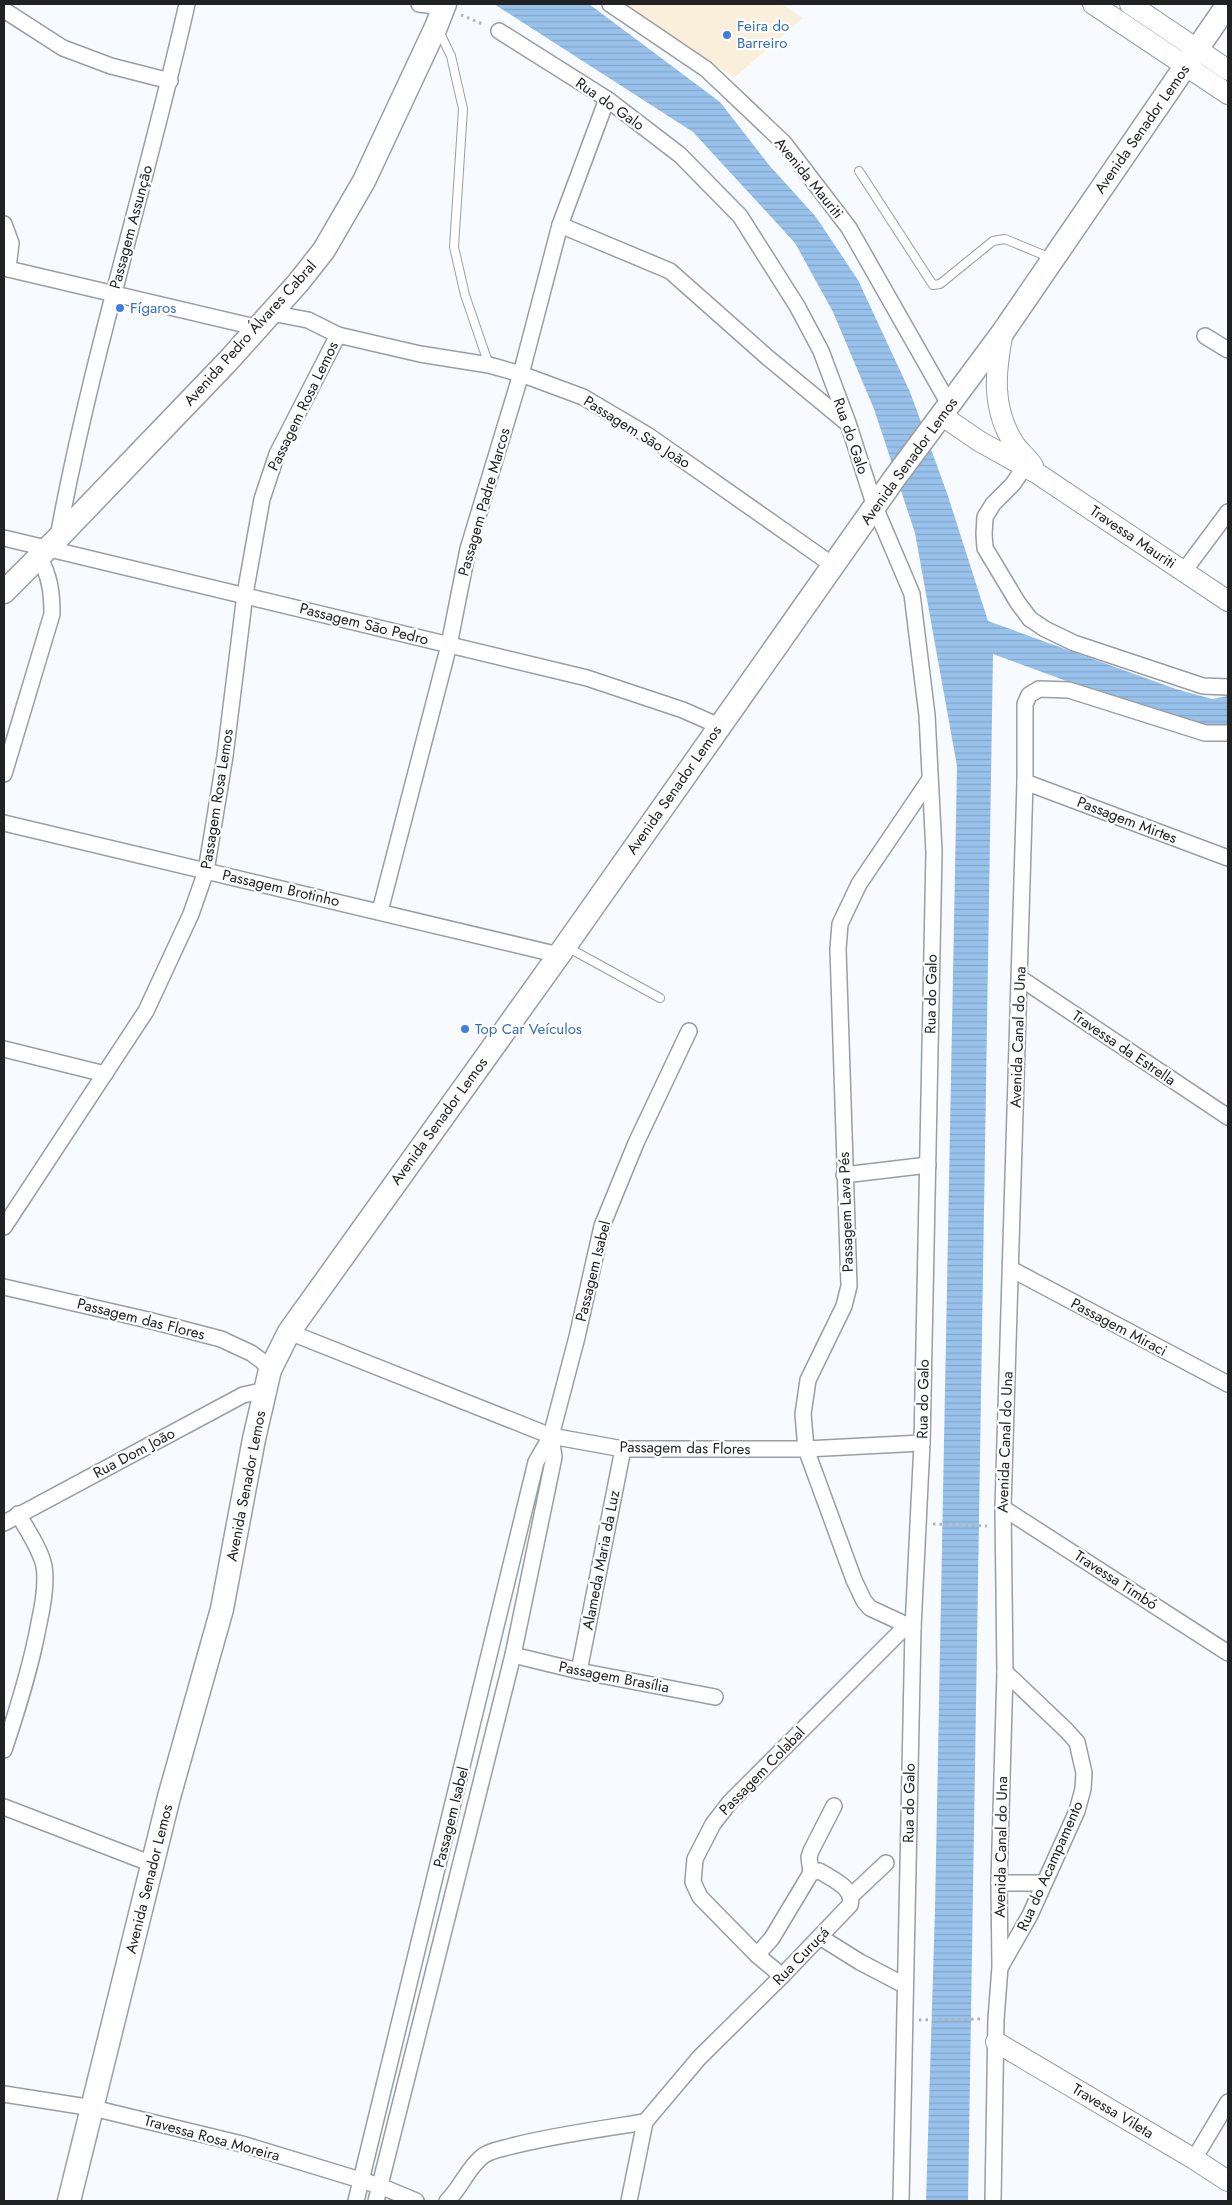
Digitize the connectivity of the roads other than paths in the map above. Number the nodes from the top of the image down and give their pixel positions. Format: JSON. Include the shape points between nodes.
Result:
{"nodes":[{"id":1,"x":188,"y":4,"type":"edge"},
{"id":2,"x":419,"y":4,"type":"edge"},
{"id":3,"x":610,"y":4,"type":"edge"},
{"id":4,"x":1092,"y":4,"type":"edge"},
{"id":5,"x":1130,"y":4,"type":"edge"},
{"id":6,"x":1228,"y":4,"type":"edge"},
{"id":7,"x":4,"y":10,"type":"edge"},
{"id":8,"x":442,"y":13,"type":"edge"},
{"id":9,"x":499,"y":32,"type":"road end"},
{"id":10,"x":1191,"y":58,"type":"junction"},
{"id":11,"x":1228,"y":70,"type":"edge"},
{"id":12,"x":170,"y":81,"type":"junction"},
{"id":13,"x":1228,"y":94,"type":"edge"},
{"id":14,"x":607,"y":99,"type":"junction"},
{"id":15,"x":859,"y":171,"type":"dead end"},
{"id":16,"x":4,"y":224,"type":"edge"},
{"id":17,"x":560,"y":225,"type":"junction"},
{"id":18,"x":1053,"y":259,"type":"junction"},
{"id":19,"x":6,"y":268,"type":"edge"},
{"id":20,"x":112,"y":293,"type":"junction"},
{"id":21,"x":265,"y":320,"type":"junction"},
{"id":22,"x":1003,"y":332,"type":"junction"},
{"id":23,"x":338,"y":334,"type":"junction"},
{"id":24,"x":1205,"y":336,"type":"dead end"},
{"id":25,"x":1228,"y":350,"type":"edge"},
{"id":26,"x":489,"y":365,"type":"junction"},
{"id":27,"x":521,"y":374,"type":"junction"},
{"id":28,"x":941,"y":415,"type":"junction"},
{"id":29,"x":848,"y":424,"type":"junction"},
{"id":30,"x":1030,"y":467,"type":"junction"},
{"id":31,"x":875,"y":508,"type":"junction"},
{"id":32,"x":1228,"y":512,"type":"edge"},
{"id":33,"x":4,"y":538,"type":"edge"},
{"id":34,"x":48,"y":548,"type":"junction"},
{"id":35,"x":834,"y":566,"type":"junction"},
{"id":36,"x":1184,"y":571,"type":"junction"},
{"id":37,"x":4,"y":592,"type":"edge"},
{"id":38,"x":245,"y":594,"type":"junction"},
{"id":39,"x":1228,"y":601,"type":"edge"},
{"id":40,"x":449,"y":645,"type":"junction"},
{"id":41,"x":1228,"y":687,"type":"edge"},
{"id":42,"x":719,"y":726,"type":"junction"},
{"id":43,"x":1228,"y":733,"type":"edge"},
{"id":44,"x":4,"y":774,"type":"edge"},
{"id":45,"x":930,"y":779,"type":"junction"},
{"id":46,"x":1025,"y":782,"type":"junction"},
{"id":47,"x":4,"y":823,"type":"edge"},
{"id":48,"x":1228,"y":858,"type":"edge"},
{"id":49,"x":206,"y":871,"type":"junction"},
{"id":50,"x":380,"y":911,"type":"junction"},
{"id":51,"x":562,"y":950,"type":"junction"},
{"id":52,"x":1020,"y":978,"type":"junction"},
{"id":53,"x":660,"y":998,"type":"dead end"},
{"id":54,"x":689,"y":1031,"type":"dead end"},
{"id":55,"x":4,"y":1049,"type":"edge"},
{"id":56,"x":105,"y":1074,"type":"junction"},
{"id":57,"x":1228,"y":1117,"type":"edge"},
{"id":58,"x":928,"y":1166,"type":"junction"},
{"id":59,"x":844,"y":1175,"type":"junction"},
{"id":60,"x":4,"y":1227,"type":"edge"},
{"id":61,"x":1011,"y":1270,"type":"junction"},
{"id":62,"x":4,"y":1287,"type":"edge"},
{"id":63,"x":289,"y":1332,"type":"junction"},
{"id":64,"x":268,"y":1380,"type":"junction"},
{"id":65,"x":1228,"y":1384,"type":"edge"},
{"id":66,"x":551,"y":1436,"type":"junction"},
{"id":67,"x":922,"y":1443,"type":"junction"},
{"id":68,"x":623,"y":1449,"type":"junction"},
{"id":69,"x":806,"y":1449,"type":"junction"},
{"id":70,"x":1003,"y":1508,"type":"junction"},
{"id":71,"x":18,"y":1514,"type":"junction"},
{"id":72,"x":4,"y":1523,"type":"edge"},
{"id":73,"x":910,"y":1626,"type":"junction"},
{"id":74,"x":1228,"y":1653,"type":"edge"},
{"id":75,"x":513,"y":1655,"type":"junction"},
{"id":76,"x":580,"y":1671,"type":"junction"},
{"id":77,"x":1005,"y":1672,"type":"junction"},
{"id":78,"x":715,"y":1697,"type":"dead end"},
{"id":79,"x":4,"y":1750,"type":"edge"},
{"id":80,"x":834,"y":1806,"type":"dead end"},
{"id":81,"x":4,"y":1807,"type":"edge"},
{"id":82,"x":886,"y":1863,"type":"dead end"},
{"id":83,"x":152,"y":1864,"type":"junction"},
{"id":84,"x":811,"y":1873,"type":"junction"},
{"id":85,"x":999,"y":1883,"type":"junction"},
{"id":86,"x":1044,"y":1883,"type":"junction"},
{"id":87,"x":851,"y":1896,"type":"junction"},
{"id":88,"x":820,"y":1937,"type":"junction"},
{"id":89,"x":757,"y":1955,"type":"junction"},
{"id":90,"x":1000,"y":1967,"type":"junction"},
{"id":91,"x":782,"y":1976,"type":"junction"},
{"id":92,"x":904,"y":1985,"type":"junction"},
{"id":93,"x":996,"y":2042,"type":"junction"},
{"id":94,"x":4,"y":2094,"type":"edge"},
{"id":95,"x":1228,"y":2102,"type":"edge"},
{"id":96,"x":93,"y":2108,"type":"junction"},
{"id":97,"x":645,"y":2122,"type":"junction"},
{"id":98,"x":1194,"y":2159,"type":"junction"},
{"id":99,"x":362,"y":2181,"type":"junction"},
{"id":100,"x":1228,"y":2182,"type":"edge"},
{"id":101,"x":380,"y":2186,"type":"junction"},
{"id":102,"x":69,"y":2201,"type":"edge"},
{"id":103,"x":356,"y":2201,"type":"edge"},
{"id":104,"x":376,"y":2201,"type":"edge"},
{"id":105,"x":416,"y":2201,"type":"edge"},
{"id":106,"x":447,"y":2201,"type":"edge"},
{"id":107,"x":629,"y":2201,"type":"edge"},
{"id":108,"x":901,"y":2201,"type":"edge"},
{"id":109,"x":993,"y":2201,"type":"edge"}],
"edges":[{"from":1,"to":12,"type":"street","name":"Passagem Assunção"},
{"from":2,"to":8,"type":"street"},
{"from":3,"to":28,"type":"street","name":"Avenida Mauriti","via":[[706,69],[784,143],[849,228]]},
{"from":4,"to":10,"type":"street"},
{"from":5,"to":10,"type":"street"},
{"from":6,"to":10,"type":"main road","name":"Avenida Senador Lemos"},
{"from":7,"to":12,"type":"street","via":[[63,48],[111,66]]},
{"from":8,"to":21,"type":"main road","name":"Avenida Pedro Álvares Cabral","via":[[364,181],[329,241]]},
{"from":8,"to":26,"type":"lane","via":[[463,109],[454,247],[465,295]]},
{"from":9,"to":14,"type":"street","name":"Rua do Galo"},
{"from":10,"to":11,"type":"street"},
{"from":10,"to":13,"type":"street"},
{"from":10,"to":18,"type":"main road","name":"Avenida Senador Lemos"},
{"from":12,"to":20,"type":"street","name":"Passagem Assunção"},
{"from":14,"to":17,"type":"street","name":"Passagem Padre Marcos"},
{"from":14,"to":29,"type":"street","name":"Rua do Galo","via":[[680,154],[740,216],[817,344]]},
{"from":15,"to":18,"type":"lane","via":[[933,285],[940,284],[1000,238]]},
{"from":16,"to":19,"type":"street","via":[[12,246]]},
{"from":17,"to":27,"type":"street","name":"Passagem Padre Marcos"},
{"from":17,"to":29,"type":"street","via":[[670,271],[766,357]]},
{"from":18,"to":22,"type":"main road","name":"Avenida Senador Lemos"},
{"from":19,"to":20,"type":"street","name":"Passagem São João"},
{"from":20,"to":21,"type":"street","name":"Passagem São João"},
{"from":20,"to":34,"type":"street","name":"Passagem Assunção"},
{"from":21,"to":23,"type":"street","name":"Passagem São João","via":[[308,320]]},
{"from":21,"to":34,"type":"main road","name":"Avenida Pedro Álvares Cabral"},
{"from":22,"to":28,"type":"main road","name":"Avenida Senador Lemos"},
{"from":22,"to":30,"type":"street","name":"Travessa Mauriti","via":[[997,364],[998,407],[1004,425]]},
{"from":23,"to":26,"type":"street","name":"Passagem São João","via":[[420,354]]},
{"from":23,"to":38,"type":"street","name":"Passagem Rosa Lemos","via":[[280,447],[268,479]]},
{"from":24,"to":25,"type":"street"},
{"from":26,"to":27,"type":"street","name":"Passagem São João"},
{"from":27,"to":35,"type":"street","name":"Passagem São João","via":[[583,397],[649,436]]},
{"from":27,"to":40,"type":"street","name":"Passagem Padre Marcos","via":[[468,550]]},
{"from":28,"to":30,"type":"street","name":"Travessa Mauriti","via":[[979,441]]},
{"from":28,"to":31,"type":"main road","name":"Avenida Senador Lemos"},
{"from":29,"to":31,"type":"street","name":"Rua do Galo"},
{"from":30,"to":36,"type":"street","name":"Travessa Mauriti"},
{"from":30,"to":41,"type":"street","via":[[993,504],[986,518],[984,534],[985,548],[1030,619],[1082,646],[1203,686]]},
{"from":31,"to":35,"type":"main road","name":"Avenida Senador Lemos"},
{"from":31,"to":45,"type":"street","name":"Rua do Galo","via":[[912,594],[927,715]]},
{"from":32,"to":36,"type":"street"},
{"from":33,"to":34,"type":"street","name":"Passagem São Pedro"},
{"from":34,"to":37,"type":"main road","name":"Avenida Pedro Álvares Cabral"},
{"from":34,"to":38,"type":"street","name":"Passagem São Pedro"},
{"from":34,"to":44,"type":"street","via":[[52,614]]},
{"from":35,"to":42,"type":"main road","name":"Avenida Senador Lemos"},
{"from":36,"to":39,"type":"street","name":"Travessa Mauriti"},
{"from":38,"to":40,"type":"street","name":"Passagem São Pedro"},
{"from":38,"to":49,"type":"street","name":"Passagem Rosa Lemos","via":[[225,756]]},
{"from":40,"to":42,"type":"street","name":"Passagem São Pedro","via":[[586,678]]},
{"from":40,"to":50,"type":"street","name":"Passagem Padre Marcos"},
{"from":42,"to":51,"type":"main road","name":"Avenida Senador Lemos"},
{"from":43,"to":46,"type":"street","name":"Avenida Canal do Una","via":[[1205,733],[1069,690],[1039,689],[1029,694],[1025,704]]},
{"from":45,"to":58,"type":"street","name":"Rua do Galo","via":[[934,852]]},
{"from":45,"to":59,"type":"street","name":"Passagem Lava Pés","via":[[859,884],[840,924]]},
{"from":46,"to":48,"type":"street","name":"Passagem Mirtes"},
{"from":46,"to":52,"type":"street","name":"Avenida Canal do Una"},
{"from":47,"to":49,"type":"street","name":"Passagem Brotinho"},
{"from":49,"to":50,"type":"street","name":"Passagem Brotinho"},
{"from":49,"to":56,"type":"street","name":"Passagem Rosa Lemos","via":[[191,914],[146,1011]]},
{"from":50,"to":51,"type":"street","name":"Passagem Brotinho"},
{"from":51,"to":53,"type":"lane"},
{"from":51,"to":63,"type":"main road","name":"Avenida Senador Lemos"},
{"from":52,"to":57,"type":"street","name":"Travessa da Estrella"},
{"from":52,"to":61,"type":"street","name":"Avenida Canal do Una"},
{"from":54,"to":66,"type":"street","name":"Passagem Isabel","via":[[636,1143],[602,1226]]},
{"from":55,"to":56,"type":"street"},
{"from":56,"to":60,"type":"street","name":"Passagem Rosa Lemos"},
{"from":58,"to":59,"type":"street"},
{"from":58,"to":67,"type":"street","name":"Rua do Galo"},
{"from":59,"to":69,"type":"street","name":"Passagem Lava Pés","via":[[849,1286],[844,1306],[808,1380],[804,1414]]},
{"from":61,"to":65,"type":"street","name":"Passagem Miraci"},
{"from":61,"to":70,"type":"street","name":"Avenida Canal do Una"},
{"from":62,"to":64,"type":"street","name":"Passagem das Flores","via":[[221,1339],[262,1361]]},
{"from":63,"to":64,"type":"main road","name":"Avenida Senador Lemos"},
{"from":63,"to":66,"type":"street","name":"Passagem das Flores"},
{"from":64,"to":71,"type":"street","name":"Rua Dom João"},
{"from":64,"to":83,"type":"main road","name":"Avenida Senador Lemos","via":[[222,1609]]},
{"from":66,"to":68,"type":"street","name":"Passagem das Flores"},
{"from":66,"to":75,"type":"street","name":"Passagem Isabel","via":[[554,1457]]},
{"from":66,"to":99,"type":"street","name":"Passagem Isabel","via":[[536,1462]]},
{"from":67,"to":69,"type":"street","name":"Passagem das Flores"},
{"from":67,"to":73,"type":"street","name":"Rua do Galo"},
{"from":68,"to":69,"type":"street","name":"Passagem das Flores"},
{"from":68,"to":76,"type":"street","name":"Alameda Maria da Luz"},
{"from":69,"to":73,"type":"street","name":"Passagem Lava Pés","via":[[864,1601],[878,1612]]},
{"from":70,"to":74,"type":"street","name":"Travessa Timbó"},
{"from":70,"to":77,"type":"street","name":"Avenida Canal do Una"},
{"from":71,"to":72,"type":"street","name":"Rua Dom João"},
{"from":71,"to":79,"type":"street","via":[[41,1555],[45,1575],[34,1655]]},
{"from":73,"to":89,"type":"street","name":"Passagem Colabal","via":[[730,1802],[713,1824],[695,1859],[693,1882],[700,1897]]},
{"from":73,"to":92,"type":"street","name":"Rua do Galo"},
{"from":75,"to":76,"type":"street","name":"Passagem Brasília"},
{"from":75,"to":101,"type":"street","name":"Passagem Isabel"},
{"from":76,"to":78,"type":"street","name":"Passagem Brasília"},
{"from":77,"to":85,"type":"street","name":"Avenida Canal do Una"},
{"from":77,"to":86,"type":"street","name":"Rua do Acampamento","via":[[1077,1742],[1081,1756],[1083,1789],[1077,1811]]},
{"from":80,"to":84,"type":"street","via":[[810,1851]]},
{"from":81,"to":83,"type":"street"},
{"from":82,"to":87,"type":"street","name":"Rua Curuçá"},
{"from":83,"to":96,"type":"main road","name":"Avenida Senador Lemos"},
{"from":84,"to":87,"type":"street","via":[[823,1873]]},
{"from":84,"to":89,"type":"street","via":[[775,1933]]},
{"from":85,"to":86,"type":"street"},
{"from":85,"to":90,"type":"street","name":"Avenida Canal do Una"},
{"from":86,"to":90,"type":"street","name":"Rua do Acampamento"},
{"from":87,"to":88,"type":"street","name":"Rua Curuçá","via":[[850,1905]]},
{"from":88,"to":91,"type":"street","name":"Rua Curuçá"},
{"from":88,"to":92,"type":"street"},
{"from":89,"to":91,"type":"street","name":"Passagem Colabal"},
{"from":90,"to":93,"type":"street","name":"Avenida Canal do Una"},
{"from":91,"to":97,"type":"street","name":"Rua Curuçá","via":[[699,2058]]},
{"from":92,"to":108,"type":"street","name":"Rua do Galo"},
{"from":93,"to":98,"type":"street","name":"Travessa Vileta"},
{"from":93,"to":109,"type":"street","name":"Avenida Canal do Una"},
{"from":94,"to":96,"type":"street","name":"Travessa Rosa Moreira"},
{"from":95,"to":98,"type":"street"},
{"from":96,"to":99,"type":"street","name":"Travessa Rosa Moreira","via":[[242,2144]]},
{"from":96,"to":102,"type":"main road","name":"Avenida Senador Lemos"},
{"from":97,"to":106,"type":"street","via":[[541,2139],[492,2151],[483,2155]]},
{"from":97,"to":107,"type":"street","name":"Rua Curuçá"},
{"from":98,"to":100,"type":"street","name":"Travessa Vileta"},
{"from":99,"to":101,"type":"street","name":"Travessa Rosa Moreira"},
{"from":99,"to":103,"type":"street","name":"Passagem Isabel"},
{"from":101,"to":104,"type":"street","name":"Passagem Isabel"},
{"from":101,"to":105,"type":"street","name":"Travessa Rosa Moreira"}]}
